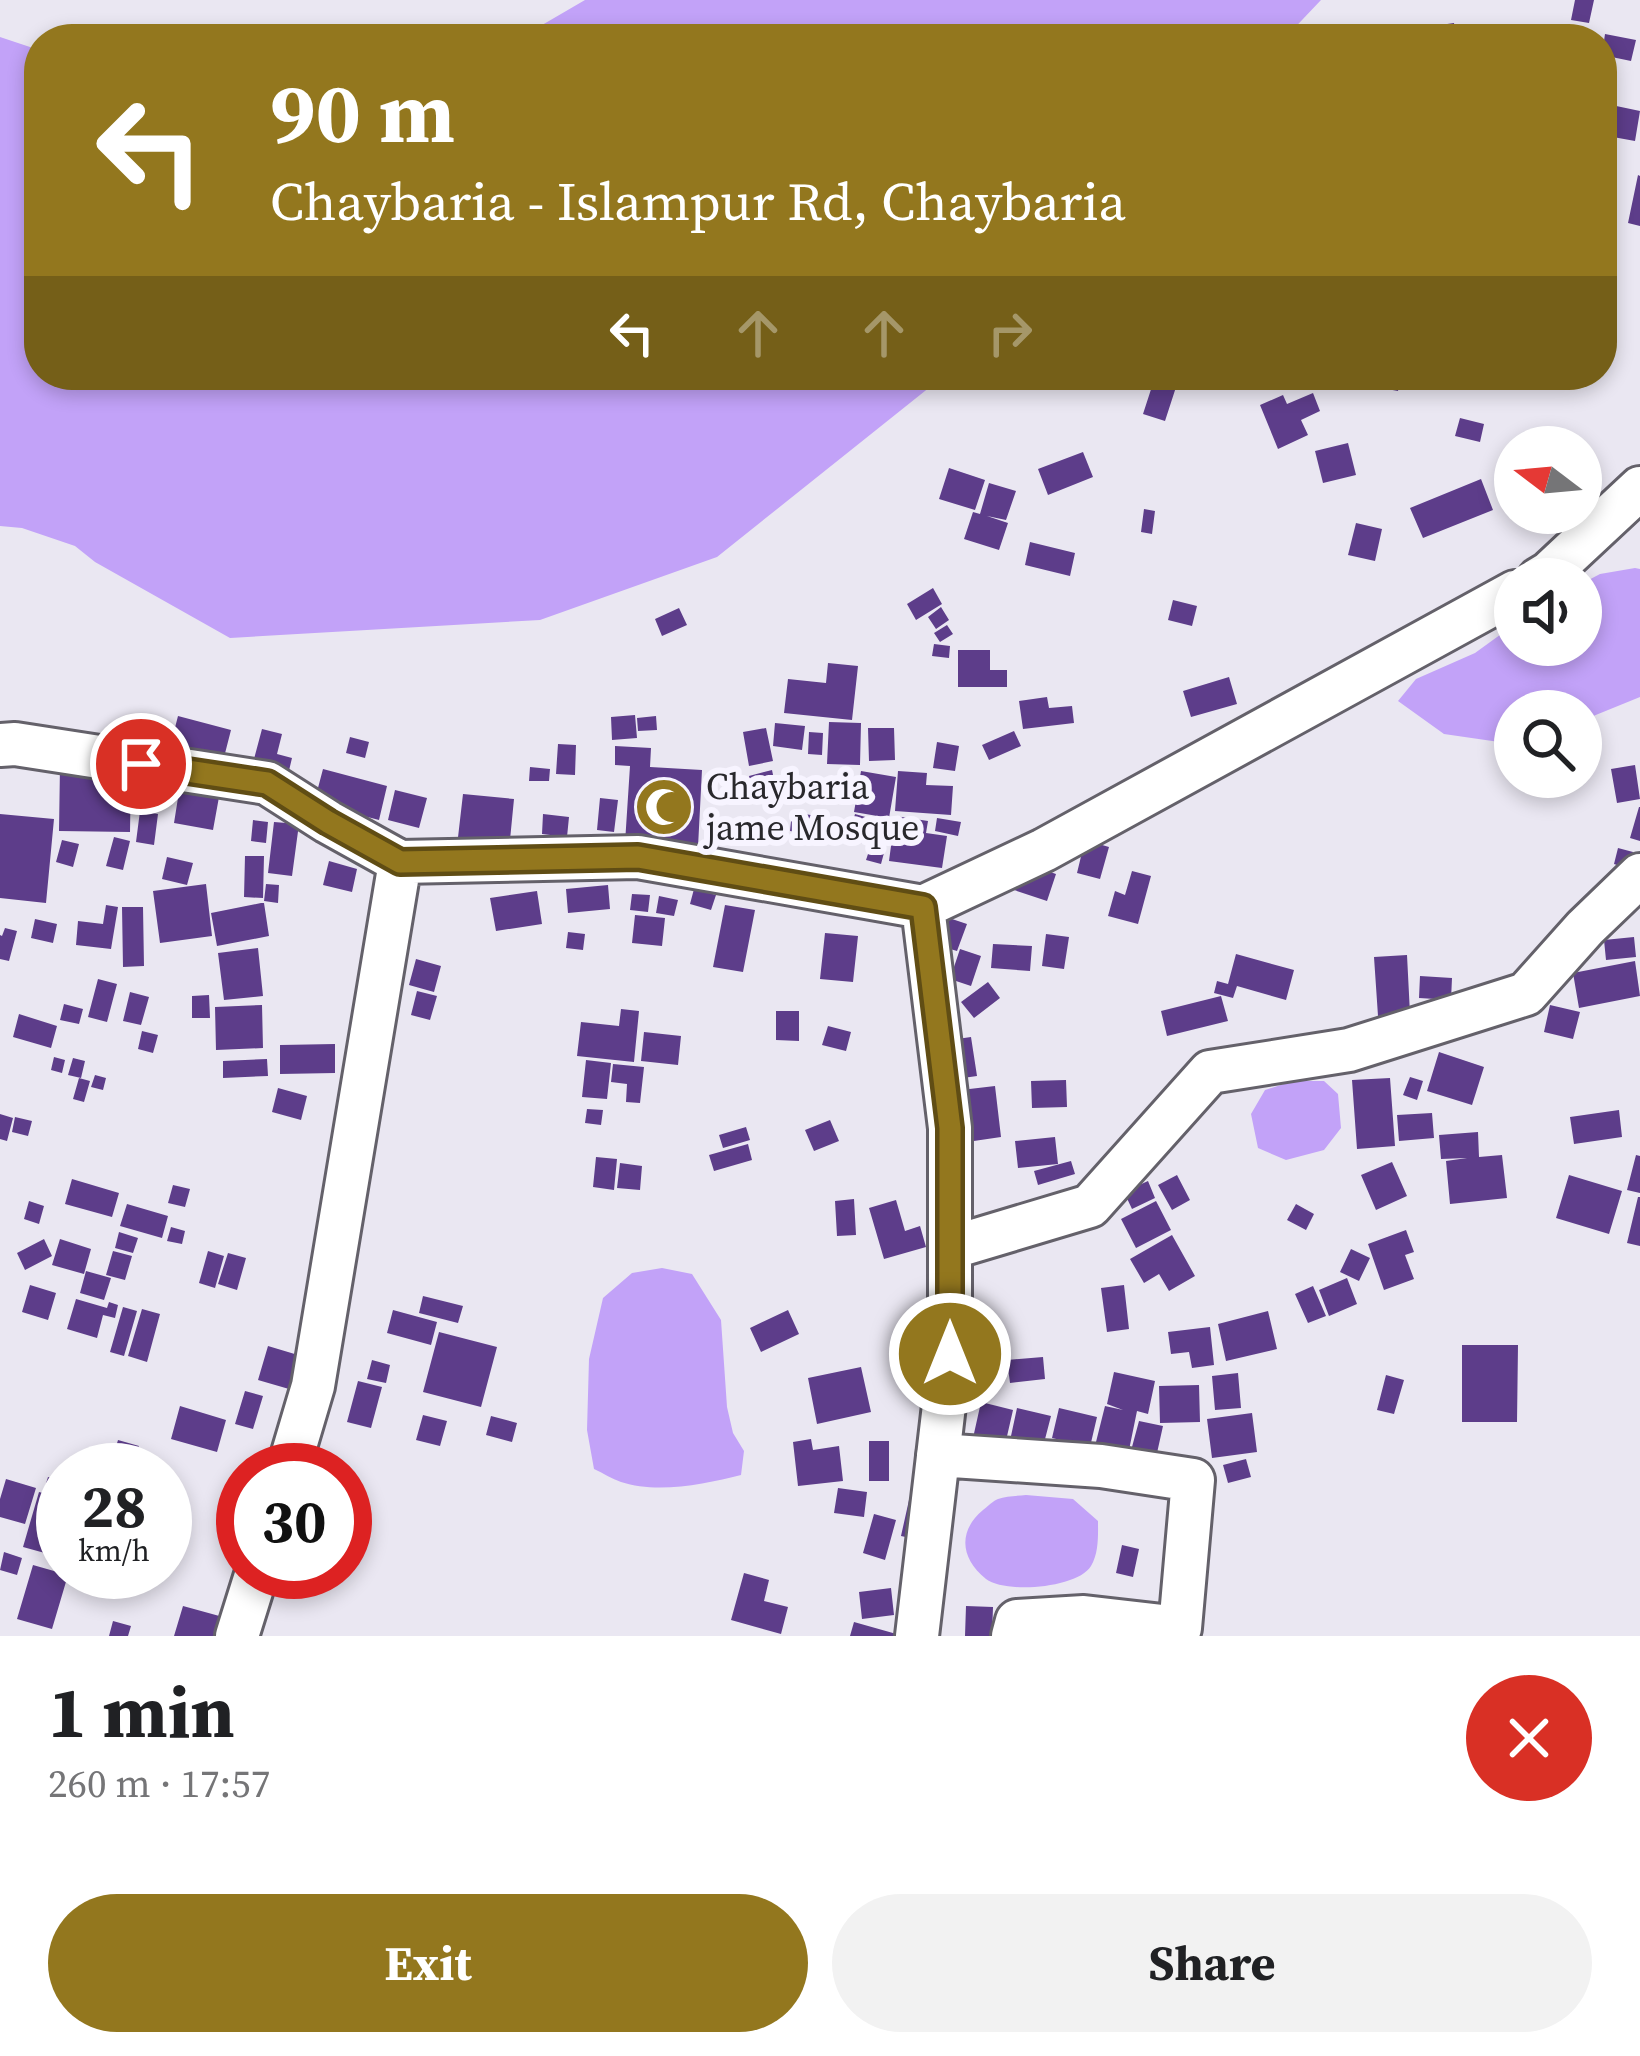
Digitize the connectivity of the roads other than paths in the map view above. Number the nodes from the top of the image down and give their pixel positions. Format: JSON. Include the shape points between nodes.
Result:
{"nodes":[{"id":1,"x":1640,"y":488,"type":"edge"},
{"id":2,"x":1565,"y":558,"type":"edge"},
{"id":3,"x":1494,"y":604,"type":"edge"},
{"id":4,"x":0,"y":745,"type":"edge"},
{"id":5,"x":400,"y":862,"type":"junction"},
{"id":6,"x":1635,"y":887,"type":"edge"},
{"id":7,"x":923,"y":907,"type":"junction"},
{"id":8,"x":950,"y":1248,"type":"junction"},
{"id":9,"x":295,"y":1443,"type":"edge"},
{"id":10,"x":938,"y":1455,"type":"junction"},
{"id":11,"x":249,"y":1599,"type":"edge"},
{"id":12,"x":237,"y":1636,"type":"edge"},
{"id":13,"x":917,"y":1636,"type":"edge"},
{"id":14,"x":1013,"y":1636,"type":"edge"}],
"edges":[{"from":1,"to":2,"type":"street"},
{"from":3,"to":7,"type":"street","via":[[1044,850]]},
{"from":4,"to":5,"type":"street","via":[[267,783]]},
{"from":5,"to":7,"type":"street","via":[[638,857]]},
{"from":5,"to":9,"type":"street","via":[[313,1386]]},
{"from":6,"to":8,"type":"street","via":[[1526,994],[1349,1050],[1210,1072],[1090,1206]]},
{"from":7,"to":8,"type":"street","via":[[950,1128]]},
{"from":8,"to":10,"type":"street","via":[[950,1354]]},
{"from":10,"to":13,"type":"street"},
{"from":10,"to":14,"type":"street","via":[[1193,1480],[1180,1628],[1084,1617],[1017,1621]]},
{"from":11,"to":12,"type":"street"}]}
